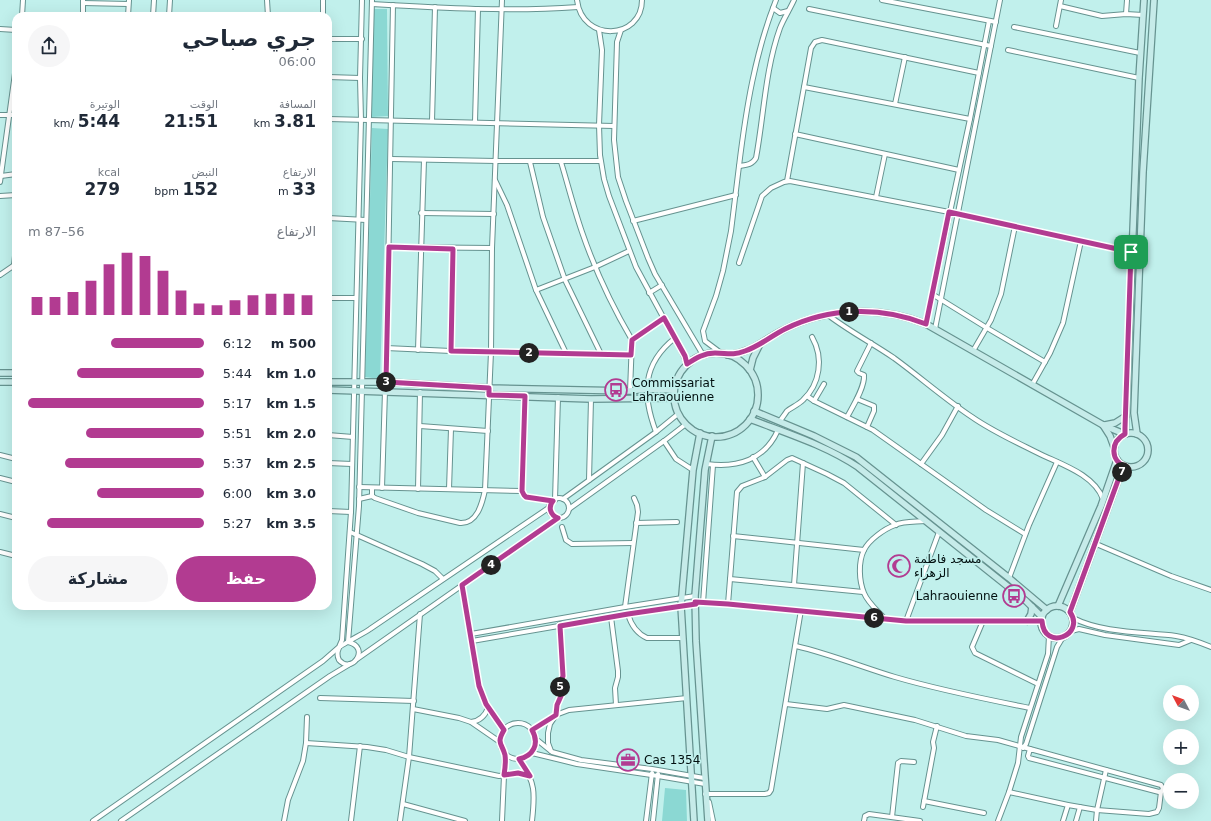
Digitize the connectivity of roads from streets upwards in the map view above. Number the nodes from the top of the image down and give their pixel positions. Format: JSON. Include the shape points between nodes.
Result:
{"nodes":[{"id":1,"x":23,"y":0,"type":"edge"},
{"id":2,"x":154,"y":0,"type":"edge"},
{"id":3,"x":170,"y":0,"type":"edge"},
{"id":4,"x":267,"y":0,"type":"edge"},
{"id":5,"x":323,"y":0,"type":"edge"},
{"id":6,"x":362,"y":0,"type":"edge"},
{"id":7,"x":502,"y":0,"type":"edge"},
{"id":8,"x":578,"y":0,"type":"edge"},
{"id":9,"x":642,"y":0,"type":"edge"},
{"id":10,"x":776,"y":0,"type":"edge"},
{"id":11,"x":794,"y":0,"type":"edge"},
{"id":12,"x":882,"y":0,"type":"edge"},
{"id":13,"x":1000,"y":0,"type":"edge"},
{"id":14,"x":1061,"y":0,"type":"edge"},
{"id":15,"x":1127,"y":0,"type":"edge"},
{"id":16,"x":1144,"y":0,"type":"edge"},
{"id":17,"x":1154,"y":0,"type":"edge"},
{"id":18,"x":83,"y":2,"type":"edge"},
{"id":19,"x":128,"y":2,"type":"edge"},
{"id":20,"x":372,"y":2,"type":"edge"},
{"id":21,"x":393,"y":5,"type":"junction"},
{"id":22,"x":1060,"y":6,"type":"junction"},
{"id":23,"x":435,"y":7,"type":"junction"},
{"id":24,"x":578,"y":7,"type":"junction"},
{"id":25,"x":773,"y":8,"type":"junction"},
{"id":26,"x":478,"y":9,"type":"junction"},
{"id":27,"x":502,"y":9,"type":"junction"},
{"id":28,"x":809,"y":9,"type":"dead end"},
{"id":29,"x":788,"y":11,"type":"junction"},
{"id":30,"x":22,"y":12,"type":"edge"},
{"id":31,"x":153,"y":12,"type":"edge"},
{"id":32,"x":169,"y":12,"type":"edge"},
{"id":33,"x":268,"y":12,"type":"edge"},
{"id":34,"x":323,"y":12,"type":"edge"},
{"id":35,"x":1126,"y":14,"type":"junction"},
{"id":36,"x":1143,"y":15,"type":"junction"},
{"id":37,"x":1153,"y":15,"type":"junction"},
{"id":38,"x":989,"y":21,"type":"junction"},
{"id":39,"x":996,"y":22,"type":"junction"},
{"id":40,"x":1056,"y":26,"type":"dead end"},
{"id":41,"x":1014,"y":27,"type":"dead end"},
{"id":42,"x":0,"y":30,"type":"edge"},
{"id":43,"x":12,"y":30,"type":"edge"},
{"id":44,"x":599,"y":30,"type":"junction"},
{"id":45,"x":621,"y":30,"type":"junction"},
{"id":46,"x":332,"y":38,"type":"edge"},
{"id":47,"x":362,"y":39,"type":"junction"},
{"id":48,"x":984,"y":45,"type":"junction"},
{"id":49,"x":991,"y":46,"type":"junction"},
{"id":50,"x":1008,"y":50,"type":"dead end"},
{"id":51,"x":1140,"y":53,"type":"junction"},
{"id":52,"x":904,"y":57,"type":"junction"},
{"id":53,"x":979,"y":73,"type":"junction"},
{"id":54,"x":332,"y":77,"type":"edge"},
{"id":55,"x":360,"y":78,"type":"junction"},
{"id":56,"x":1139,"y":78,"type":"junction"},
{"id":57,"x":804,"y":87,"type":"junction"},
{"id":58,"x":12,"y":102,"type":"edge"},
{"id":59,"x":895,"y":104,"type":"junction"},
{"id":60,"x":0,"y":115,"type":"edge"},
{"id":61,"x":10,"y":115,"type":"junction"},
{"id":62,"x":332,"y":119,"type":"edge"},
{"id":63,"x":970,"y":119,"type":"junction"},
{"id":64,"x":361,"y":120,"type":"junction"},
{"id":65,"x":369,"y":120,"type":"junction"},
{"id":66,"x":392,"y":120,"type":"junction"},
{"id":67,"x":432,"y":121,"type":"junction"},
{"id":68,"x":475,"y":122,"type":"junction"},
{"id":69,"x":497,"y":123,"type":"junction"},
{"id":70,"x":599,"y":125,"type":"junction"},
{"id":71,"x":614,"y":126,"type":"junction"},
{"id":72,"x":795,"y":134,"type":"junction"},
{"id":73,"x":885,"y":154,"type":"junction"},
{"id":74,"x":391,"y":159,"type":"junction"},
{"id":75,"x":424,"y":160,"type":"junction"},
{"id":76,"x":496,"y":161,"type":"junction"},
{"id":77,"x":600,"y":161,"type":"junction"},
{"id":78,"x":530,"y":162,"type":"junction"},
{"id":79,"x":561,"y":162,"type":"junction"},
{"id":80,"x":739,"y":166,"type":"junction"},
{"id":81,"x":959,"y":170,"type":"junction"},
{"id":82,"x":12,"y":175,"type":"edge"},
{"id":83,"x":1,"y":176,"type":"junction"},
{"id":84,"x":495,"y":180,"type":"junction"},
{"id":85,"x":787,"y":181,"type":"junction"},
{"id":86,"x":0,"y":182,"type":"edge"},
{"id":87,"x":12,"y":195,"type":"edge"},
{"id":88,"x":736,"y":195,"type":"junction"},
{"id":89,"x":0,"y":196,"type":"edge"},
{"id":90,"x":876,"y":197,"type":"junction"},
{"id":91,"x":949,"y":212,"type":"junction"},
{"id":92,"x":421,"y":213,"type":"junction"},
{"id":93,"x":494,"y":214,"type":"junction"},
{"id":94,"x":958,"y":214,"type":"junction"},
{"id":95,"x":332,"y":218,"type":"edge"},
{"id":96,"x":358,"y":220,"type":"junction"},
{"id":97,"x":366,"y":220,"type":"junction"},
{"id":98,"x":633,"y":221,"type":"junction"},
{"id":99,"x":1015,"y":226,"type":"junction"},
{"id":100,"x":1081,"y":241,"type":"junction"},
{"id":101,"x":389,"y":247,"type":"junction"},
{"id":102,"x":421,"y":248,"type":"junction"},
{"id":103,"x":492,"y":248,"type":"junction"},
{"id":104,"x":453,"y":249,"type":"junction"},
{"id":105,"x":629,"y":251,"type":"junction"},
{"id":106,"x":1131,"y":252,"type":"junction"},
{"id":107,"x":739,"y":263,"type":"dead end"},
{"id":108,"x":12,"y":266,"type":"edge"},
{"id":109,"x":596,"y":267,"type":"junction"},
{"id":110,"x":0,"y":275,"type":"edge"},
{"id":111,"x":565,"y":280,"type":"junction"},
{"id":112,"x":662,"y":286,"type":"junction"},
{"id":113,"x":536,"y":290,"type":"junction"},
{"id":114,"x":649,"y":293,"type":"junction"},
{"id":115,"x":932,"y":294,"type":"junction"},
{"id":116,"x":332,"y":298,"type":"edge"},
{"id":117,"x":356,"y":298,"type":"junction"},
{"id":118,"x":941,"y":299,"type":"junction"},
{"id":119,"x":828,"y":314,"type":"junction"},
{"id":120,"x":664,"y":318,"type":"junction"},
{"id":121,"x":926,"y":324,"type":"junction"},
{"id":122,"x":987,"y":328,"type":"junction"},
{"id":123,"x":935,"y":329,"type":"junction"},
{"id":124,"x":812,"y":337,"type":"dead end"},
{"id":125,"x":675,"y":338,"type":"junction"},
{"id":126,"x":632,"y":340,"type":"junction"},
{"id":127,"x":871,"y":343,"type":"junction"},
{"id":128,"x":759,"y":345,"type":"junction"},
{"id":129,"x":386,"y":348,"type":"junction"},
{"id":130,"x":418,"y":350,"type":"junction"},
{"id":131,"x":451,"y":351,"type":"junction"},
{"id":132,"x":973,"y":351,"type":"junction"},
{"id":133,"x":491,"y":352,"type":"junction"},
{"id":134,"x":566,"y":353,"type":"junction"},
{"id":135,"x":721,"y":353,"type":"junction"},
{"id":136,"x":601,"y":354,"type":"junction"},
{"id":137,"x":631,"y":355,"type":"junction"},
{"id":138,"x":703,"y":355,"type":"junction"},
{"id":139,"x":728,"y":355,"type":"junction"},
{"id":140,"x":1045,"y":362,"type":"junction"},
{"id":141,"x":687,"y":364,"type":"junction"},
{"id":142,"x":750,"y":370,"type":"junction"},
{"id":143,"x":0,"y":373,"type":"edge"},
{"id":144,"x":12,"y":373,"type":"edge"},
{"id":145,"x":0,"y":382,"type":"edge"},
{"id":146,"x":12,"y":382,"type":"edge"},
{"id":147,"x":332,"y":382,"type":"edge"},
{"id":148,"x":354,"y":382,"type":"junction"},
{"id":149,"x":362,"y":382,"type":"junction"},
{"id":150,"x":386,"y":382,"type":"junction"},
{"id":151,"x":824,"y":384,"type":"dead end"},
{"id":152,"x":1032,"y":385,"type":"junction"},
{"id":153,"x":489,"y":388,"type":"junction"},
{"id":154,"x":646,"y":389,"type":"junction"},
{"id":155,"x":332,"y":390,"type":"edge"},
{"id":156,"x":354,"y":390,"type":"junction"},
{"id":157,"x":362,"y":390,"type":"junction"},
{"id":158,"x":674,"y":390,"type":"junction"},
{"id":159,"x":385,"y":391,"type":"junction"},
{"id":160,"x":630,"y":391,"type":"junction"},
{"id":161,"x":420,"y":392,"type":"junction"},
{"id":162,"x":489,"y":395,"type":"junction"},
{"id":163,"x":525,"y":396,"type":"junction"},
{"id":164,"x":807,"y":396,"type":"junction"},
{"id":165,"x":558,"y":397,"type":"junction"},
{"id":166,"x":646,"y":398,"type":"junction"},
{"id":167,"x":674,"y":398,"type":"junction"},
{"id":168,"x":591,"y":399,"type":"junction"},
{"id":169,"x":857,"y":399,"type":"junction"},
{"id":170,"x":814,"y":401,"type":"junction"},
{"id":171,"x":958,"y":406,"type":"junction"},
{"id":172,"x":754,"y":411,"type":"junction"},
{"id":173,"x":678,"y":414,"type":"junction"},
{"id":174,"x":1126,"y":416,"type":"junction"},
{"id":175,"x":847,"y":417,"type":"junction"},
{"id":176,"x":750,"y":419,"type":"junction"},
{"id":177,"x":780,"y":421,"type":"junction"},
{"id":178,"x":686,"y":424,"type":"junction"},
{"id":179,"x":1103,"y":425,"type":"junction"},
{"id":180,"x":420,"y":426,"type":"junction"},
{"id":181,"x":867,"y":427,"type":"junction"},
{"id":182,"x":451,"y":429,"type":"junction"},
{"id":183,"x":778,"y":430,"type":"junction"},
{"id":184,"x":488,"y":431,"type":"junction"},
{"id":185,"x":656,"y":432,"type":"junction"},
{"id":186,"x":700,"y":433,"type":"junction"},
{"id":187,"x":1124,"y":434,"type":"junction"},
{"id":188,"x":1137,"y":434,"type":"junction"},
{"id":189,"x":332,"y":435,"type":"edge"},
{"id":190,"x":712,"y":436,"type":"junction"},
{"id":191,"x":353,"y":437,"type":"junction"},
{"id":192,"x":664,"y":441,"type":"junction"},
{"id":193,"x":1114,"y":447,"type":"junction"},
{"id":194,"x":0,"y":455,"type":"edge"},
{"id":195,"x":753,"y":457,"type":"junction"},
{"id":196,"x":12,"y":458,"type":"edge"},
{"id":197,"x":1117,"y":460,"type":"junction"},
{"id":198,"x":1057,"y":462,"type":"junction"},
{"id":199,"x":332,"y":463,"type":"edge"},
{"id":200,"x":803,"y":463,"type":"junction"},
{"id":201,"x":352,"y":464,"type":"junction"},
{"id":202,"x":706,"y":464,"type":"junction"},
{"id":203,"x":713,"y":464,"type":"junction"},
{"id":204,"x":921,"y":464,"type":"junction"},
{"id":205,"x":1126,"y":467,"type":"junction"},
{"id":206,"x":693,"y":470,"type":"junction"},
{"id":207,"x":764,"y":477,"type":"junction"},
{"id":208,"x":0,"y":478,"type":"edge"},
{"id":209,"x":589,"y":480,"type":"junction"},
{"id":210,"x":12,"y":481,"type":"edge"},
{"id":211,"x":359,"y":487,"type":"junction"},
{"id":212,"x":372,"y":488,"type":"junction"},
{"id":213,"x":382,"y":488,"type":"junction"},
{"id":214,"x":418,"y":489,"type":"junction"},
{"id":215,"x":449,"y":489,"type":"junction"},
{"id":216,"x":485,"y":490,"type":"junction"},
{"id":217,"x":522,"y":491,"type":"junction"},
{"id":218,"x":372,"y":496,"type":"junction"},
{"id":219,"x":634,"y":498,"type":"dead end"},
{"id":220,"x":359,"y":499,"type":"junction"},
{"id":221,"x":563,"y":499,"type":"junction"},
{"id":222,"x":1103,"y":499,"type":"junction"},
{"id":223,"x":554,"y":500,"type":"junction"},
{"id":224,"x":550,"y":506,"type":"junction"},
{"id":225,"x":569,"y":509,"type":"junction"},
{"id":226,"x":332,"y":511,"type":"edge"},
{"id":227,"x":351,"y":512,"type":"junction"},
{"id":228,"x":0,"y":514,"type":"edge"},
{"id":229,"x":12,"y":517,"type":"edge"},
{"id":230,"x":558,"y":518,"type":"junction"},
{"id":231,"x":925,"y":521,"type":"junction"},
{"id":232,"x":677,"y":522,"type":"dead end"},
{"id":233,"x":636,"y":523,"type":"junction"},
{"id":234,"x":896,"y":525,"type":"junction"},
{"id":235,"x":562,"y":527,"type":"dead end"},
{"id":236,"x":350,"y":532,"type":"junction"},
{"id":237,"x":939,"y":532,"type":"junction"},
{"id":238,"x":357,"y":534,"type":"junction"},
{"id":239,"x":1025,"y":534,"type":"junction"},
{"id":240,"x":733,"y":536,"type":"junction"},
{"id":241,"x":632,"y":543,"type":"junction"},
{"id":242,"x":798,"y":543,"type":"junction"},
{"id":243,"x":1094,"y":543,"type":"junction"},
{"id":244,"x":864,"y":550,"type":"junction"},
{"id":245,"x":0,"y":552,"type":"edge"},
{"id":246,"x":12,"y":555,"type":"edge"},
{"id":247,"x":1009,"y":578,"type":"junction"},
{"id":248,"x":443,"y":579,"type":"junction"},
{"id":249,"x":730,"y":579,"type":"junction"},
{"id":250,"x":462,"y":585,"type":"junction"},
{"id":251,"x":794,"y":585,"type":"junction"},
{"id":252,"x":1211,"y":590,"type":"edge"},
{"id":253,"x":863,"y":592,"type":"junction"},
{"id":254,"x":682,"y":598,"type":"junction"},
{"id":255,"x":695,"y":601,"type":"junction"},
{"id":256,"x":703,"y":603,"type":"junction"},
{"id":257,"x":728,"y":604,"type":"junction"},
{"id":258,"x":681,"y":606,"type":"junction"},
{"id":259,"x":1058,"y":606,"type":"junction"},
{"id":260,"x":625,"y":607,"type":"junction"},
{"id":261,"x":1032,"y":607,"type":"junction"},
{"id":262,"x":800,"y":610,"type":"junction"},
{"id":263,"x":1047,"y":610,"type":"junction"},
{"id":264,"x":1070,"y":612,"type":"junction"},
{"id":265,"x":420,"y":614,"type":"junction"},
{"id":266,"x":628,"y":614,"type":"junction"},
{"id":267,"x":611,"y":617,"type":"junction"},
{"id":268,"x":1073,"y":618,"type":"junction"},
{"id":269,"x":560,"y":619,"type":"junction"},
{"id":270,"x":886,"y":619,"type":"junction"},
{"id":271,"x":1042,"y":619,"type":"junction"},
{"id":272,"x":906,"y":621,"type":"junction"},
{"id":273,"x":983,"y":621,"type":"junction"},
{"id":274,"x":1027,"y":621,"type":"junction"},
{"id":275,"x":560,"y":626,"type":"junction"},
{"id":276,"x":1071,"y":631,"type":"junction"},
{"id":277,"x":471,"y":634,"type":"junction"},
{"id":278,"x":1049,"y":636,"type":"junction"},
{"id":279,"x":1063,"y":637,"type":"junction"},
{"id":280,"x":683,"y":638,"type":"junction"},
{"id":281,"x":1191,"y":639,"type":"junction"},
{"id":282,"x":472,"y":641,"type":"junction"},
{"id":283,"x":348,"y":642,"type":"junction"},
{"id":284,"x":796,"y":646,"type":"junction"},
{"id":285,"x":1211,"y":647,"type":"edge"},
{"id":286,"x":339,"y":648,"type":"junction"},
{"id":287,"x":357,"y":659,"type":"junction"},
{"id":288,"x":351,"y":664,"type":"junction"},
{"id":289,"x":1038,"y":684,"type":"junction"},
{"id":290,"x":320,"y":698,"type":"dead end"},
{"id":291,"x":687,"y":698,"type":"junction"},
{"id":292,"x":414,"y":701,"type":"junction"},
{"id":293,"x":616,"y":704,"type":"junction"},
{"id":294,"x":786,"y":704,"type":"junction"},
{"id":295,"x":488,"y":708,"type":"junction"},
{"id":296,"x":1030,"y":708,"type":"junction"},
{"id":297,"x":413,"y":709,"type":"junction"},
{"id":298,"x":556,"y":715,"type":"junction"},
{"id":299,"x":307,"y":718,"type":"dead end"},
{"id":300,"x":471,"y":722,"type":"junction"},
{"id":301,"x":937,"y":726,"type":"junction"},
{"id":302,"x":504,"y":730,"type":"junction"},
{"id":303,"x":532,"y":730,"type":"junction"},
{"id":304,"x":536,"y":739,"type":"junction"},
{"id":305,"x":500,"y":742,"type":"junction"},
{"id":306,"x":306,"y":743,"type":"junction"},
{"id":307,"x":360,"y":746,"type":"junction"},
{"id":308,"x":1022,"y":746,"type":"junction"},
{"id":309,"x":1030,"y":749,"type":"junction"},
{"id":310,"x":552,"y":752,"type":"junction"},
{"id":311,"x":532,"y":753,"type":"junction"},
{"id":312,"x":505,"y":754,"type":"junction"},
{"id":313,"x":409,"y":757,"type":"junction"},
{"id":314,"x":519,"y":759,"type":"junction"},
{"id":315,"x":914,"y":762,"type":"dead end"},
{"id":316,"x":652,"y":769,"type":"junction"},
{"id":317,"x":659,"y":770,"type":"junction"},
{"id":318,"x":1106,"y":770,"type":"junction"},
{"id":319,"x":652,"y":774,"type":"junction"},
{"id":320,"x":504,"y":775,"type":"junction"},
{"id":321,"x":530,"y":776,"type":"junction"},
{"id":322,"x":658,"y":776,"type":"junction"},
{"id":323,"x":1104,"y":778,"type":"junction"},
{"id":324,"x":692,"y":779,"type":"junction"},
{"id":325,"x":704,"y":781,"type":"junction"},
{"id":326,"x":1009,"y":792,"type":"junction"},
{"id":327,"x":1161,"y":792,"type":"junction"},
{"id":328,"x":707,"y":794,"type":"junction"},
{"id":329,"x":924,"y":801,"type":"junction"},
{"id":330,"x":403,"y":804,"type":"junction"},
{"id":331,"x":1068,"y":805,"type":"junction"},
{"id":332,"x":922,"y":807,"type":"dead end"},
{"id":333,"x":1080,"y":807,"type":"junction"},
{"id":334,"x":1097,"y":810,"type":"junction"},
{"id":335,"x":984,"y":813,"type":"dead end"},
{"id":336,"x":892,"y":817,"type":"junction"},
{"id":337,"x":93,"y":821,"type":"edge"},
{"id":338,"x":121,"y":821,"type":"edge"},
{"id":339,"x":284,"y":821,"type":"edge"},
{"id":340,"x":352,"y":821,"type":"edge"},
{"id":341,"x":400,"y":821,"type":"edge"},
{"id":342,"x":465,"y":821,"type":"edge"},
{"id":343,"x":502,"y":821,"type":"edge"},
{"id":344,"x":532,"y":821,"type":"edge"},
{"id":345,"x":646,"y":821,"type":"edge"},
{"id":346,"x":653,"y":821,"type":"edge"},
{"id":347,"x":694,"y":821,"type":"edge"},
{"id":348,"x":708,"y":821,"type":"edge"},
{"id":349,"x":713,"y":821,"type":"edge"},
{"id":350,"x":864,"y":821,"type":"edge"},
{"id":351,"x":920,"y":821,"type":"edge"},
{"id":352,"x":998,"y":821,"type":"edge"},
{"id":353,"x":1063,"y":821,"type":"edge"},
{"id":354,"x":1076,"y":821,"type":"edge"},
{"id":355,"x":1096,"y":821,"type":"edge"}],
"edges":[{"from":1,"to":30,"type":"street"},
{"from":2,"to":31,"type":"street"},
{"from":3,"to":32,"type":"street"},
{"from":4,"to":33,"type":"street"},
{"from":5,"to":34,"type":"street"},
{"from":6,"to":47,"type":"street"},
{"from":7,"to":27,"type":"street"},
{"from":8,"to":24,"type":"street"},
{"from":9,"to":45,"type":"street","via":[[639,13],[633,22]]},
{"from":10,"to":25,"type":"street"},
{"from":11,"to":29,"type":"street"},
{"from":12,"to":38,"type":"street"},
{"from":13,"to":39,"type":"street"},
{"from":14,"to":22,"type":"street"},
{"from":15,"to":35,"type":"street"},
{"from":16,"to":36,"type":"street"},
{"from":17,"to":37,"type":"street"},
{"from":18,"to":19,"type":"street"},
{"from":20,"to":21,"type":"street"},
{"from":20,"to":65,"type":"street"},
{"from":21,"to":23,"type":"street"},
{"from":21,"to":66,"type":"street"},
{"from":22,"to":35,"type":"street","via":[[1102,16]]},
{"from":22,"to":40,"type":"street"},
{"from":23,"to":26,"type":"street"},
{"from":23,"to":67,"type":"street"},
{"from":24,"to":27,"type":"street"},
{"from":24,"to":44,"type":"street","via":[[586,21]]},
{"from":25,"to":29,"type":"street","via":[[780,13]]},
{"from":25,"to":80,"type":"street","via":[[750,92]]},
{"from":26,"to":27,"type":"street"},
{"from":26,"to":68,"type":"street"},
{"from":27,"to":69,"type":"street"},
{"from":28,"to":48,"type":"street"},
{"from":29,"to":80,"type":"street","via":[[780,28],[773,55],[756,158],[749,165]]},
{"from":35,"to":36,"type":"street"},
{"from":36,"to":37,"type":"street"},
{"from":36,"to":51,"type":"street"},
{"from":37,"to":188,"type":"street","via":[[1143,180],[1134,413]]},
{"from":38,"to":39,"type":"street"},
{"from":38,"to":48,"type":"street"},
{"from":39,"to":49,"type":"street"},
{"from":41,"to":51,"type":"street"},
{"from":42,"to":43,"type":"street"},
{"from":44,"to":45,"type":"street"},
{"from":44,"to":70,"type":"street","via":[[602,50]]},
{"from":45,"to":71,"type":"street","via":[[617,42]]},
{"from":46,"to":47,"type":"street"},
{"from":47,"to":55,"type":"street"},
{"from":48,"to":49,"type":"street"},
{"from":48,"to":53,"type":"street"},
{"from":49,"to":94,"type":"street"},
{"from":50,"to":56,"type":"street"},
{"from":51,"to":56,"type":"street"},
{"from":52,"to":53,"type":"street"},
{"from":52,"to":57,"type":"street","via":[[818,41],[811,48]]},
{"from":52,"to":59,"type":"street"},
{"from":53,"to":63,"type":"street"},
{"from":54,"to":55,"type":"street"},
{"from":55,"to":64,"type":"street"},
{"from":56,"to":106,"type":"street"},
{"from":57,"to":59,"type":"street"},
{"from":57,"to":72,"type":"street"},
{"from":58,"to":61,"type":"street"},
{"from":59,"to":63,"type":"street"},
{"from":60,"to":61,"type":"street"},
{"from":61,"to":83,"type":"street"},
{"from":62,"to":64,"type":"street"},
{"from":63,"to":81,"type":"street"},
{"from":64,"to":65,"type":"street"},
{"from":64,"to":96,"type":"street"},
{"from":65,"to":66,"type":"street"},
{"from":65,"to":97,"type":"street"},
{"from":66,"to":67,"type":"street"},
{"from":66,"to":74,"type":"street"},
{"from":67,"to":68,"type":"street"},
{"from":68,"to":69,"type":"street"},
{"from":69,"to":70,"type":"street"},
{"from":69,"to":76,"type":"street"},
{"from":70,"to":71,"type":"street"},
{"from":70,"to":77,"type":"street"},
{"from":71,"to":98,"type":"street","via":[[618,177]]},
{"from":72,"to":73,"type":"street"},
{"from":72,"to":85,"type":"street"},
{"from":73,"to":81,"type":"street"},
{"from":73,"to":90,"type":"street"},
{"from":74,"to":75,"type":"street"},
{"from":74,"to":101,"type":"street"},
{"from":75,"to":76,"type":"street"},
{"from":75,"to":92,"type":"street"},
{"from":76,"to":78,"type":"street"},
{"from":76,"to":84,"type":"street"},
{"from":77,"to":79,"type":"street"},
{"from":77,"to":105,"type":"street","via":[[609,196]]},
{"from":78,"to":79,"type":"street"},
{"from":78,"to":111,"type":"street","via":[[543,216]]},
{"from":79,"to":109,"type":"street","via":[[582,232]]},
{"from":80,"to":88,"type":"street"},
{"from":81,"to":91,"type":"street"},
{"from":82,"to":83,"type":"street"},
{"from":83,"to":86,"type":"street"},
{"from":84,"to":93,"type":"street"},
{"from":84,"to":113,"type":"street","via":[[507,206]]},
{"from":85,"to":90,"type":"street"},
{"from":85,"to":107,"type":"street","via":[[768,190],[760,200]]},
{"from":87,"to":89,"type":"street"},
{"from":88,"to":98,"type":"street"},
{"from":88,"to":135,"type":"street","via":[[720,282],[703,331],[705,341]]},
{"from":90,"to":91,"type":"street"},
{"from":91,"to":94,"type":"street"},
{"from":91,"to":115,"type":"street"},
{"from":92,"to":93,"type":"street"},
{"from":92,"to":102,"type":"street"},
{"from":93,"to":103,"type":"street"},
{"from":94,"to":99,"type":"street"},
{"from":94,"to":118,"type":"street"},
{"from":95,"to":96,"type":"street"},
{"from":96,"to":97,"type":"street"},
{"from":96,"to":117,"type":"street"},
{"from":97,"to":149,"type":"street"},
{"from":98,"to":112,"type":"street"},
{"from":99,"to":100,"type":"street"},
{"from":99,"to":122,"type":"street","via":[[1004,285]]},
{"from":100,"to":106,"type":"street"},
{"from":100,"to":140,"type":"street","via":[[1066,312]]},
{"from":101,"to":102,"type":"street"},
{"from":101,"to":129,"type":"street"},
{"from":102,"to":104,"type":"street"},
{"from":102,"to":130,"type":"street"},
{"from":103,"to":104,"type":"street"},
{"from":103,"to":133,"type":"street"},
{"from":104,"to":131,"type":"street"},
{"from":105,"to":109,"type":"street"},
{"from":105,"to":114,"type":"street"},
{"from":106,"to":174,"type":"street"},
{"from":108,"to":110,"type":"street"},
{"from":109,"to":111,"type":"street"},
{"from":109,"to":126,"type":"street"},
{"from":111,"to":113,"type":"street"},
{"from":111,"to":136,"type":"street"},
{"from":112,"to":114,"type":"street"},
{"from":112,"to":138,"type":"street"},
{"from":113,"to":134,"type":"street"},
{"from":114,"to":120,"type":"street"},
{"from":115,"to":118,"type":"street"},
{"from":115,"to":121,"type":"street"},
{"from":116,"to":117,"type":"street"},
{"from":117,"to":148,"type":"street"},
{"from":118,"to":122,"type":"street"},
{"from":118,"to":123,"type":"street"},
{"from":119,"to":121,"type":"street","via":[[880,312]]},
{"from":119,"to":127,"type":"street"},
{"from":119,"to":128,"type":"street","via":[[794,325]]},
{"from":120,"to":125,"type":"street"},
{"from":120,"to":126,"type":"street"},
{"from":121,"to":123,"type":"street"},
{"from":122,"to":132,"type":"street"},
{"from":122,"to":140,"type":"street"},
{"from":123,"to":132,"type":"street"},
{"from":124,"to":164,"type":"street","via":[[817,346],[819,367],[813,387]]},
{"from":125,"to":141,"type":"street"},
{"from":125,"to":154,"type":"street","via":[[658,356]]},
{"from":126,"to":137,"type":"street"},
{"from":127,"to":169,"type":"street","via":[[857,371],[864,378]]},
{"from":127,"to":171,"type":"street"},
{"from":128,"to":139,"type":"street","via":[[744,352]]},
{"from":128,"to":142,"type":"street"},
{"from":129,"to":130,"type":"street"},
{"from":129,"to":150,"type":"street"},
{"from":130,"to":131,"type":"street"},
{"from":131,"to":133,"type":"street"},
{"from":132,"to":152,"type":"street"},
{"from":133,"to":134,"type":"street"},
{"from":133,"to":153,"type":"street"},
{"from":134,"to":136,"type":"street"},
{"from":135,"to":138,"type":"street"},
{"from":135,"to":139,"type":"street"},
{"from":136,"to":137,"type":"street"},
{"from":137,"to":160,"type":"street"},
{"from":138,"to":141,"type":"street"},
{"from":139,"to":142,"type":"street"},
{"from":140,"to":152,"type":"street"},
{"from":141,"to":158,"type":"street","via":[[680,373]]},
{"from":142,"to":172,"type":"street","via":[[757,389]]},
{"from":143,"to":144,"type":"street"},
{"from":145,"to":146,"type":"street"},
{"from":147,"to":148,"type":"street"},
{"from":148,"to":149,"type":"street"},
{"from":148,"to":156,"type":"street"},
{"from":149,"to":150,"type":"street"},
{"from":149,"to":157,"type":"street"},
{"from":150,"to":153,"type":"street"},
{"from":151,"to":170,"type":"street"},
{"from":152,"to":179,"type":"street"},
{"from":153,"to":160,"type":"street"},
{"from":153,"to":162,"type":"street"},
{"from":154,"to":158,"type":"street"},
{"from":154,"to":160,"type":"street"},
{"from":154,"to":166,"type":"street"},
{"from":155,"to":156,"type":"street"},
{"from":156,"to":157,"type":"street"},
{"from":156,"to":191,"type":"street"},
{"from":157,"to":159,"type":"street"},
{"from":157,"to":211,"type":"street"},
{"from":158,"to":167,"type":"street"},
{"from":159,"to":161,"type":"street"},
{"from":159,"to":213,"type":"street"},
{"from":161,"to":162,"type":"street"},
{"from":161,"to":180,"type":"street"},
{"from":162,"to":163,"type":"street"},
{"from":162,"to":184,"type":"street"},
{"from":163,"to":165,"type":"street"},
{"from":163,"to":217,"type":"street"},
{"from":164,"to":170,"type":"street"},
{"from":164,"to":177,"type":"street","via":[[787,411]]},
{"from":165,"to":168,"type":"street"},
{"from":165,"to":223,"type":"street"},
{"from":166,"to":167,"type":"street"},
{"from":166,"to":168,"type":"street"},
{"from":166,"to":185,"type":"street"},
{"from":167,"to":173,"type":"street"},
{"from":168,"to":209,"type":"street"},
{"from":169,"to":175,"type":"street"},
{"from":169,"to":181,"type":"street","via":[[874,406]]},
{"from":170,"to":175,"type":"street"},
{"from":171,"to":198,"type":"street","via":[[993,429]]},
{"from":171,"to":204,"type":"street","via":[[942,435]]},
{"from":172,"to":176,"type":"street"},
{"from":172,"to":177,"type":"street"},
{"from":173,"to":178,"type":"street"},
{"from":173,"to":185,"type":"street"},
{"from":174,"to":179,"type":"street","via":[[1115,423]]},
{"from":174,"to":187,"type":"street"},
{"from":175,"to":181,"type":"street"},
{"from":176,"to":183,"type":"street"},
{"from":176,"to":190,"type":"street","via":[[729,434]]},
{"from":177,"to":247,"type":"street","via":[[856,457]]},
{"from":178,"to":186,"type":"street"},
{"from":178,"to":192,"type":"street"},
{"from":179,"to":187,"type":"street"},
{"from":179,"to":193,"type":"street"},
{"from":180,"to":182,"type":"street"},
{"from":180,"to":214,"type":"street"},
{"from":181,"to":204,"type":"street"},
{"from":182,"to":184,"type":"street"},
{"from":182,"to":215,"type":"street"},
{"from":183,"to":195,"type":"street","via":[[770,444]]},
{"from":183,"to":231,"type":"street","via":[[815,444],[850,462]]},
{"from":184,"to":216,"type":"street"},
{"from":185,"to":209,"type":"street"},
{"from":186,"to":190,"type":"street"},
{"from":186,"to":206,"type":"street"},
{"from":187,"to":188,"type":"street"},
{"from":187,"to":193,"type":"street","via":[[1116,440]]},
{"from":188,"to":205,"type":"street","via":[[1148,446],[1146,458],[1138,466]]},
{"from":189,"to":191,"type":"street"},
{"from":190,"to":202,"type":"street"},
{"from":191,"to":201,"type":"street"},
{"from":192,"to":206,"type":"street","via":[[676,459]]},
{"from":192,"to":225,"type":"street"},
{"from":193,"to":197,"type":"street","via":[[1114,456]]},
{"from":194,"to":196,"type":"street"},
{"from":195,"to":203,"type":"street","via":[[730,465]]},
{"from":195,"to":207,"type":"street"},
{"from":197,"to":205,"type":"street"},
{"from":197,"to":222,"type":"street"},
{"from":198,"to":222,"type":"street","via":[[1092,482]]},
{"from":198,"to":239,"type":"street"},
{"from":199,"to":201,"type":"street"},
{"from":200,"to":207,"type":"street","via":[[790,458]]},
{"from":200,"to":234,"type":"street","via":[[844,483]]},
{"from":200,"to":242,"type":"street"},
{"from":201,"to":227,"type":"street"},
{"from":202,"to":203,"type":"street"},
{"from":202,"to":255,"type":"street"},
{"from":203,"to":256,"type":"street"},
{"from":204,"to":239,"type":"street"},
{"from":205,"to":243,"type":"street","via":[[1120,475]]},
{"from":206,"to":254,"type":"street"},
{"from":207,"to":240,"type":"street","via":[[738,489]]},
{"from":208,"to":210,"type":"street"},
{"from":209,"to":221,"type":"street"},
{"from":211,"to":212,"type":"street"},
{"from":211,"to":220,"type":"street"},
{"from":212,"to":213,"type":"street"},
{"from":212,"to":218,"type":"street"},
{"from":213,"to":214,"type":"street"},
{"from":214,"to":215,"type":"street"},
{"from":215,"to":216,"type":"street"},
{"from":216,"to":217,"type":"street"},
{"from":216,"to":218,"type":"street","via":[[480,507],[468,523],[418,513]]},
{"from":217,"to":223,"type":"street","via":[[526,497]]},
{"from":218,"to":220,"type":"street"},
{"from":219,"to":233,"type":"street","via":[[638,509]]},
{"from":220,"to":238,"type":"street"},
{"from":221,"to":223,"type":"street"},
{"from":221,"to":225,"type":"street","via":[[569,505]]},
{"from":222,"to":259,"type":"street"},
{"from":223,"to":224,"type":"street"},
{"from":224,"to":230,"type":"street","via":[[552,514]]},
{"from":224,"to":248,"type":"street"},
{"from":225,"to":230,"type":"street","via":[[565,516]]},
{"from":226,"to":227,"type":"street"},
{"from":227,"to":236,"type":"street"},
{"from":228,"to":229,"type":"street"},
{"from":230,"to":250,"type":"street"},
{"from":231,"to":234,"type":"street"},
{"from":231,"to":237,"type":"street"},
{"from":232,"to":233,"type":"street"},
{"from":233,"to":241,"type":"street"},
{"from":234,"to":244,"type":"street","via":[[882,533]]},
{"from":235,"to":241,"type":"street","via":[[566,540],[572,544]]},
{"from":236,"to":238,"type":"street"},
{"from":236,"to":286,"type":"street","via":[[342,640]]},
{"from":237,"to":261,"type":"street"},
{"from":237,"to":272,"type":"street"},
{"from":238,"to":248,"type":"street","via":[[422,564]]},
{"from":238,"to":283,"type":"street"},
{"from":239,"to":247,"type":"street"},
{"from":240,"to":242,"type":"street"},
{"from":240,"to":249,"type":"street"},
{"from":241,"to":260,"type":"street"},
{"from":242,"to":244,"type":"street"},
{"from":242,"to":251,"type":"street"},
{"from":243,"to":252,"type":"street"},
{"from":243,"to":264,"type":"street"},
{"from":244,"to":253,"type":"street","via":[[860,563]]},
{"from":245,"to":246,"type":"street"},
{"from":247,"to":263,"type":"street"},
{"from":248,"to":283,"type":"street"},
{"from":249,"to":251,"type":"street"},
{"from":249,"to":257,"type":"street"},
{"from":250,"to":265,"type":"street"},
{"from":250,"to":277,"type":"street"},
{"from":251,"to":253,"type":"street"},
{"from":253,"to":270,"type":"street"},
{"from":254,"to":255,"type":"street"},
{"from":254,"to":258,"type":"street"},
{"from":254,"to":260,"type":"street"},
{"from":255,"to":256,"type":"street"},
{"from":255,"to":258,"type":"street"},
{"from":255,"to":325,"type":"street"},
{"from":256,"to":257,"type":"street"},
{"from":257,"to":262,"type":"street"},
{"from":258,"to":266,"type":"street"},
{"from":258,"to":280,"type":"street"},
{"from":259,"to":263,"type":"street"},
{"from":259,"to":264,"type":"street"},
{"from":260,"to":269,"type":"street"},
{"from":261,"to":271,"type":"street"},
{"from":261,"to":274,"type":"street"},
{"from":262,"to":270,"type":"street"},
{"from":262,"to":284,"type":"street"},
{"from":263,"to":271,"type":"street"},
{"from":264,"to":268,"type":"street"},
{"from":265,"to":287,"type":"street"},
{"from":265,"to":292,"type":"street"},
{"from":266,"to":267,"type":"street"},
{"from":266,"to":280,"type":"street","via":[[634,629],[647,638]]},
{"from":267,"to":275,"type":"street"},
{"from":267,"to":293,"type":"street","via":[[618,674],[614,688]]},
{"from":268,"to":276,"type":"street"},
{"from":268,"to":281,"type":"street","via":[[1107,628]]},
{"from":269,"to":275,"type":"street"},
{"from":269,"to":277,"type":"street"},
{"from":270,"to":272,"type":"street"},
{"from":271,"to":274,"type":"street"},
{"from":271,"to":278,"type":"street","via":[[1043,630]]},
{"from":272,"to":273,"type":"street"},
{"from":273,"to":274,"type":"street"},
{"from":273,"to":289,"type":"street","via":[[972,647],[975,653]]},
{"from":275,"to":282,"type":"street"},
{"from":275,"to":298,"type":"street","via":[[563,676]]},
{"from":276,"to":279,"type":"street"},
{"from":276,"to":281,"type":"street","via":[[1079,629],[1179,645]]},
{"from":277,"to":282,"type":"street"},
{"from":278,"to":279,"type":"street"},
{"from":278,"to":289,"type":"street","via":[[1049,647]]},
{"from":279,"to":308,"type":"street","via":[[1057,647]]},
{"from":280,"to":291,"type":"street"},
{"from":281,"to":285,"type":"street"},
{"from":282,"to":295,"type":"street","via":[[479,686]]},
{"from":283,"to":286,"type":"street"},
{"from":283,"to":287,"type":"street","via":[[358,648]]},
{"from":284,"to":294,"type":"street"},
{"from":284,"to":296,"type":"street","via":[[896,677]]},
{"from":286,"to":288,"type":"street","via":[[337,654],[340,660]]},
{"from":286,"to":337,"type":"street","via":[[323,662]]},
{"from":287,"to":288,"type":"street"},
{"from":288,"to":338,"type":"street"},
{"from":289,"to":296,"type":"street"},
{"from":290,"to":292,"type":"street"},
{"from":291,"to":293,"type":"street"},
{"from":291,"to":324,"type":"street"},
{"from":292,"to":297,"type":"street"},
{"from":293,"to":298,"type":"street","via":[[575,709]]},
{"from":294,"to":301,"type":"street","via":[[827,709],[844,705]]},
{"from":294,"to":328,"type":"street","via":[[769,793]]},
{"from":295,"to":300,"type":"street","via":[[477,722]]},
{"from":295,"to":302,"type":"street"},
{"from":296,"to":308,"type":"street","via":[[1021,737]]},
{"from":297,"to":300,"type":"street"},
{"from":297,"to":313,"type":"street"},
{"from":298,"to":303,"type":"street"},
{"from":298,"to":310,"type":"street","via":[[550,724],[548,734]]},
{"from":299,"to":306,"type":"street"},
{"from":300,"to":305,"type":"street"},
{"from":301,"to":308,"type":"street","via":[[966,736]]},
{"from":301,"to":329,"type":"street"},
{"from":302,"to":303,"type":"street","via":[[509,725],[522,723]]},
{"from":302,"to":305,"type":"street"},
{"from":303,"to":304,"type":"street"},
{"from":304,"to":310,"type":"street"},
{"from":304,"to":311,"type":"street"},
{"from":305,"to":312,"type":"street"},
{"from":306,"to":307,"type":"street"},
{"from":306,"to":339,"type":"street"},
{"from":307,"to":313,"type":"street"},
{"from":307,"to":340,"type":"street"},
{"from":308,"to":309,"type":"street"},
{"from":308,"to":326,"type":"street"},
{"from":309,"to":318,"type":"street"},
{"from":309,"to":323,"type":"street","via":[[1029,757]]},
{"from":310,"to":316,"type":"street","via":[[581,760]]},
{"from":311,"to":314,"type":"street"},
{"from":311,"to":319,"type":"street","via":[[576,764]]},
{"from":312,"to":314,"type":"street"},
{"from":312,"to":320,"type":"street"},
{"from":313,"to":320,"type":"street"},
{"from":313,"to":330,"type":"street"},
{"from":314,"to":321,"type":"street"},
{"from":315,"to":336,"type":"street","via":[[898,763]]},
{"from":316,"to":317,"type":"street"},
{"from":316,"to":319,"type":"street"},
{"from":317,"to":322,"type":"street"},
{"from":317,"to":324,"type":"street"},
{"from":318,"to":323,"type":"street"},
{"from":318,"to":327,"type":"street","via":[[1161,785]]},
{"from":319,"to":322,"type":"street"},
{"from":319,"to":345,"type":"street"},
{"from":320,"to":321,"type":"street","via":[[518,773]]},
{"from":320,"to":343,"type":"street"},
{"from":321,"to":344,"type":"street","via":[[534,788]]},
{"from":322,"to":324,"type":"street"},
{"from":322,"to":346,"type":"street"},
{"from":323,"to":327,"type":"street"},
{"from":323,"to":334,"type":"street"},
{"from":324,"to":325,"type":"street"},
{"from":324,"to":347,"type":"street"},
{"from":325,"to":328,"type":"street"},
{"from":326,"to":331,"type":"street"},
{"from":326,"to":352,"type":"street"},
{"from":327,"to":334,"type":"street","via":[[1159,808],[1153,814]]},
{"from":328,"to":348,"type":"street"},
{"from":328,"to":349,"type":"street"},
{"from":329,"to":332,"type":"street"},
{"from":329,"to":335,"type":"street"},
{"from":330,"to":341,"type":"street"},
{"from":330,"to":342,"type":"street"},
{"from":331,"to":333,"type":"street"},
{"from":331,"to":353,"type":"street"},
{"from":333,"to":334,"type":"street"},
{"from":333,"to":354,"type":"street"},
{"from":334,"to":355,"type":"street"},
{"from":336,"to":350,"type":"street","via":[[869,814],[865,816]]},
{"from":336,"to":351,"type":"street"}]}
